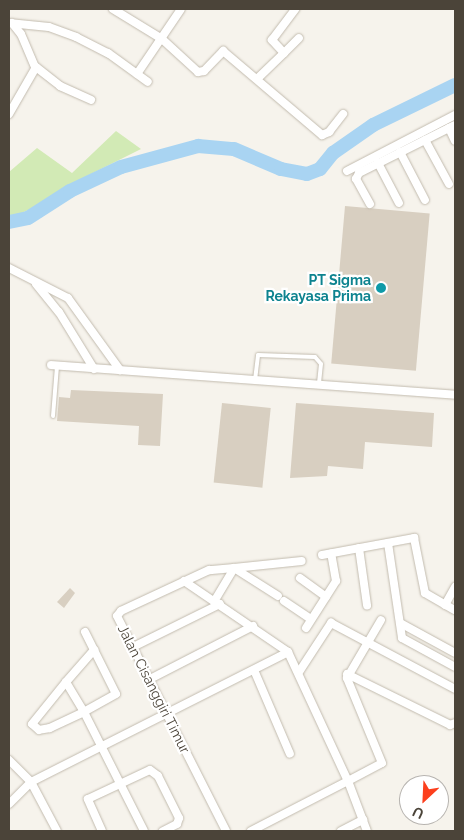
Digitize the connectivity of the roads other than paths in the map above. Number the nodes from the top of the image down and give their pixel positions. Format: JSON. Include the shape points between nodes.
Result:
{"nodes":[{"id":1,"x":113,"y":9,"type":"edge"},
{"id":2,"x":181,"y":9,"type":"edge"},
{"id":3,"x":295,"y":9,"type":"edge"},
{"id":4,"x":10,"y":23,"type":"edge"},
{"id":5,"x":299,"y":38,"type":"dead end"},
{"id":6,"x":162,"y":39,"type":"junction"},
{"id":7,"x":284,"y":53,"type":"junction"},
{"id":8,"x":35,"y":68,"type":"junction"},
{"id":9,"x":137,"y":74,"type":"junction"},
{"id":10,"x":257,"y":80,"type":"junction"},
{"id":11,"x":148,"y":82,"type":"dead end"},
{"id":12,"x":91,"y":100,"type":"dead end"},
{"id":13,"x":9,"y":114,"type":"edge"},
{"id":14,"x":343,"y":114,"type":"dead end"},
{"id":15,"x":455,"y":115,"type":"edge"},
{"id":16,"x":452,"y":126,"type":"edge"},
{"id":17,"x":425,"y":140,"type":"junction"},
{"id":18,"x":455,"y":141,"type":"edge"},
{"id":19,"x":400,"y":152,"type":"junction"},
{"id":20,"x":378,"y":163,"type":"junction"},
{"id":21,"x":347,"y":171,"type":"dead end"},
{"id":22,"x":449,"y":184,"type":"dead end"},
{"id":23,"x":425,"y":200,"type":"dead end"},
{"id":24,"x":399,"y":203,"type":"dead end"},
{"id":25,"x":370,"y":204,"type":"dead end"},
{"id":26,"x":9,"y":268,"type":"edge"},
{"id":27,"x":34,"y":281,"type":"junction"},
{"id":28,"x":54,"y":365,"type":"joint"},
{"id":29,"x":94,"y":368,"type":"junction"},
{"id":30,"x":120,"y":370,"type":"junction"},
{"id":31,"x":255,"y":380,"type":"junction"},
{"id":32,"x":319,"y":384,"type":"junction"},
{"id":33,"x":455,"y":394,"type":"edge"},
{"id":34,"x":53,"y":416,"type":"dead end"},
{"id":35,"x":388,"y":543,"type":"junction"},
{"id":36,"x":359,"y":548,"type":"junction"},
{"id":37,"x":331,"y":553,"type":"junction"},
{"id":38,"x":322,"y":555,"type":"dead end"},
{"id":39,"x":302,"y":561,"type":"dead end"},
{"id":40,"x":234,"y":568,"type":"junction"},
{"id":41,"x":300,"y":578,"type":"dead end"},
{"id":42,"x":184,"y":581,"type":"junction"},
{"id":43,"x":455,"y":587,"type":"edge"},
{"id":44,"x":326,"y":596,"type":"junction"},
{"id":45,"x":218,"y":602,"type":"junction"},
{"id":46,"x":367,"y":605,"type":"dead end"},
{"id":47,"x":445,"y":605,"type":"junction"},
{"id":48,"x":455,"y":610,"type":"edge"},
{"id":49,"x":312,"y":619,"type":"junction"},
{"id":50,"x":381,"y":620,"type":"dead end"},
{"id":51,"x":402,"y":624,"type":"junction"},
{"id":52,"x":254,"y":626,"type":"junction"},
{"id":53,"x":306,"y":628,"type":"dead end"},
{"id":54,"x":85,"y":632,"type":"dead end"},
{"id":55,"x":368,"y":643,"type":"junction"},
{"id":56,"x":134,"y":647,"type":"junction"},
{"id":57,"x":94,"y":650,"type":"junction"},
{"id":58,"x":288,"y":652,"type":"junction"},
{"id":59,"x":455,"y":653,"type":"edge"},
{"id":60,"x":455,"y":667,"type":"edge"},
{"id":61,"x":254,"y":670,"type":"junction"},
{"id":62,"x":299,"y":672,"type":"junction"},
{"id":63,"x":347,"y":674,"type":"junction"},
{"id":64,"x":150,"y":679,"type":"junction"},
{"id":65,"x":66,"y":682,"type":"junction"},
{"id":66,"x":455,"y":689,"type":"edge"},
{"id":67,"x":84,"y":712,"type":"junction"},
{"id":68,"x":167,"y":715,"type":"junction"},
{"id":69,"x":455,"y":723,"type":"edge"},
{"id":70,"x":102,"y":748,"type":"junction"},
{"id":71,"x":290,"y":754,"type":"dead end"},
{"id":72,"x":9,"y":760,"type":"edge"},
{"id":73,"x":348,"y":781,"type":"junction"},
{"id":74,"x":31,"y":782,"type":"junction"},
{"id":75,"x":120,"y":784,"type":"junction"},
{"id":76,"x":9,"y":804,"type":"edge"},
{"id":77,"x":363,"y":820,"type":"junction"},
{"id":78,"x":57,"y":831,"type":"edge"},
{"id":79,"x":102,"y":831,"type":"edge"},
{"id":80,"x":144,"y":831,"type":"edge"},
{"id":81,"x":163,"y":831,"type":"edge"},
{"id":82,"x":226,"y":831,"type":"edge"},
{"id":83,"x":251,"y":831,"type":"edge"},
{"id":84,"x":341,"y":831,"type":"edge"},
{"id":85,"x":367,"y":831,"type":"edge"}],
"edges":[{"from":1,"to":6,"type":"street"},
{"from":2,"to":6,"type":"street"},
{"from":3,"to":7,"type":"street","via":[[272,40]]},
{"from":4,"to":8,"type":"street","via":[[20,34]]},
{"from":4,"to":9,"type":"street","via":[[49,27],[66,33],[108,53]]},
{"from":5,"to":7,"type":"street"},
{"from":6,"to":9,"type":"street"},
{"from":6,"to":10,"type":"street","via":[[198,72],[204,71],[221,51]]},
{"from":7,"to":10,"type":"street"},
{"from":8,"to":12,"type":"street","via":[[60,86]]},
{"from":8,"to":13,"type":"street"},
{"from":9,"to":11,"type":"street"},
{"from":10,"to":14,"type":"street","via":[[324,136]]},
{"from":15,"to":21,"type":"street"},
{"from":16,"to":17,"type":"street"},
{"from":16,"to":18,"type":"street"},
{"from":17,"to":19,"type":"street"},
{"from":17,"to":22,"type":"street"},
{"from":19,"to":20,"type":"street"},
{"from":19,"to":23,"type":"street"},
{"from":20,"to":24,"type":"street"},
{"from":20,"to":25,"type":"street","via":[[357,175]]},
{"from":26,"to":27,"type":"street"},
{"from":27,"to":29,"type":"street","via":[[59,312]]},
{"from":27,"to":30,"type":"street","via":[[68,298]]},
{"from":28,"to":29,"type":"street"},
{"from":28,"to":34,"type":"lane"},
{"from":29,"to":30,"type":"street"},
{"from":30,"to":31,"type":"street"},
{"from":31,"to":32,"type":"street"},
{"from":31,"to":32,"type":"lane","via":[[258,355],[315,357],[321,364]]},
{"from":32,"to":33,"type":"street"},
{"from":35,"to":36,"type":"street"},
{"from":35,"to":47,"type":"street","via":[[414,538],[424,593]]},
{"from":35,"to":51,"type":"street"},
{"from":36,"to":37,"type":"street"},
{"from":36,"to":46,"type":"street"},
{"from":37,"to":38,"type":"street"},
{"from":37,"to":44,"type":"street","via":[[336,581]]},
{"from":39,"to":40,"type":"street"},
{"from":40,"to":42,"type":"street","via":[[209,570]]},
{"from":40,"to":45,"type":"street"},
{"from":40,"to":49,"type":"street"},
{"from":41,"to":44,"type":"street"},
{"from":42,"to":45,"type":"street"},
{"from":42,"to":56,"type":"street","name":"Jalan Cisanggiri Timur","via":[[118,614]]},
{"from":43,"to":47,"type":"street"},
{"from":44,"to":49,"type":"street"},
{"from":45,"to":52,"type":"street"},
{"from":45,"to":56,"type":"street"},
{"from":47,"to":48,"type":"street"},
{"from":49,"to":53,"type":"street"},
{"from":50,"to":55,"type":"street"},
{"from":51,"to":59,"type":"street"},
{"from":51,"to":60,"type":"street","via":[[402,638]]},
{"from":52,"to":58,"type":"street"},
{"from":52,"to":64,"type":"street"},
{"from":54,"to":57,"type":"street"},
{"from":55,"to":62,"type":"street","via":[[331,623]]},
{"from":55,"to":63,"type":"street"},
{"from":55,"to":66,"type":"street"},
{"from":56,"to":64,"type":"street","name":"Jalan Cisanggiri Timur"},
{"from":57,"to":65,"type":"street"},
{"from":57,"to":67,"type":"street","via":[[116,694]]},
{"from":58,"to":61,"type":"street"},
{"from":58,"to":62,"type":"street"},
{"from":61,"to":68,"type":"street"},
{"from":61,"to":71,"type":"street"},
{"from":62,"to":73,"type":"street"},
{"from":63,"to":69,"type":"street","via":[[450,725]]},
{"from":63,"to":73,"type":"street","via":[[347,681],[382,760],[379,767]]},
{"from":64,"to":68,"type":"street","name":"Jalan Cisanggiri Timur"},
{"from":65,"to":67,"type":"street"},
{"from":65,"to":67,"type":"street","via":[[32,720],[34,727],[39,730],[50,728]]},
{"from":67,"to":70,"type":"street"},
{"from":68,"to":70,"type":"street"},
{"from":68,"to":82,"type":"street","name":"Jalan Cisanggiri Timur"},
{"from":70,"to":74,"type":"street"},
{"from":70,"to":75,"type":"street"},
{"from":72,"to":74,"type":"street"},
{"from":73,"to":77,"type":"street"},
{"from":73,"to":83,"type":"street"},
{"from":74,"to":76,"type":"street"},
{"from":74,"to":78,"type":"street"},
{"from":75,"to":79,"type":"street","via":[[87,801]]},
{"from":75,"to":80,"type":"street"},
{"from":75,"to":81,"type":"street","via":[[150,770],[156,773],[179,818],[177,824]]},
{"from":77,"to":84,"type":"street"},
{"from":77,"to":85,"type":"street"}]}
